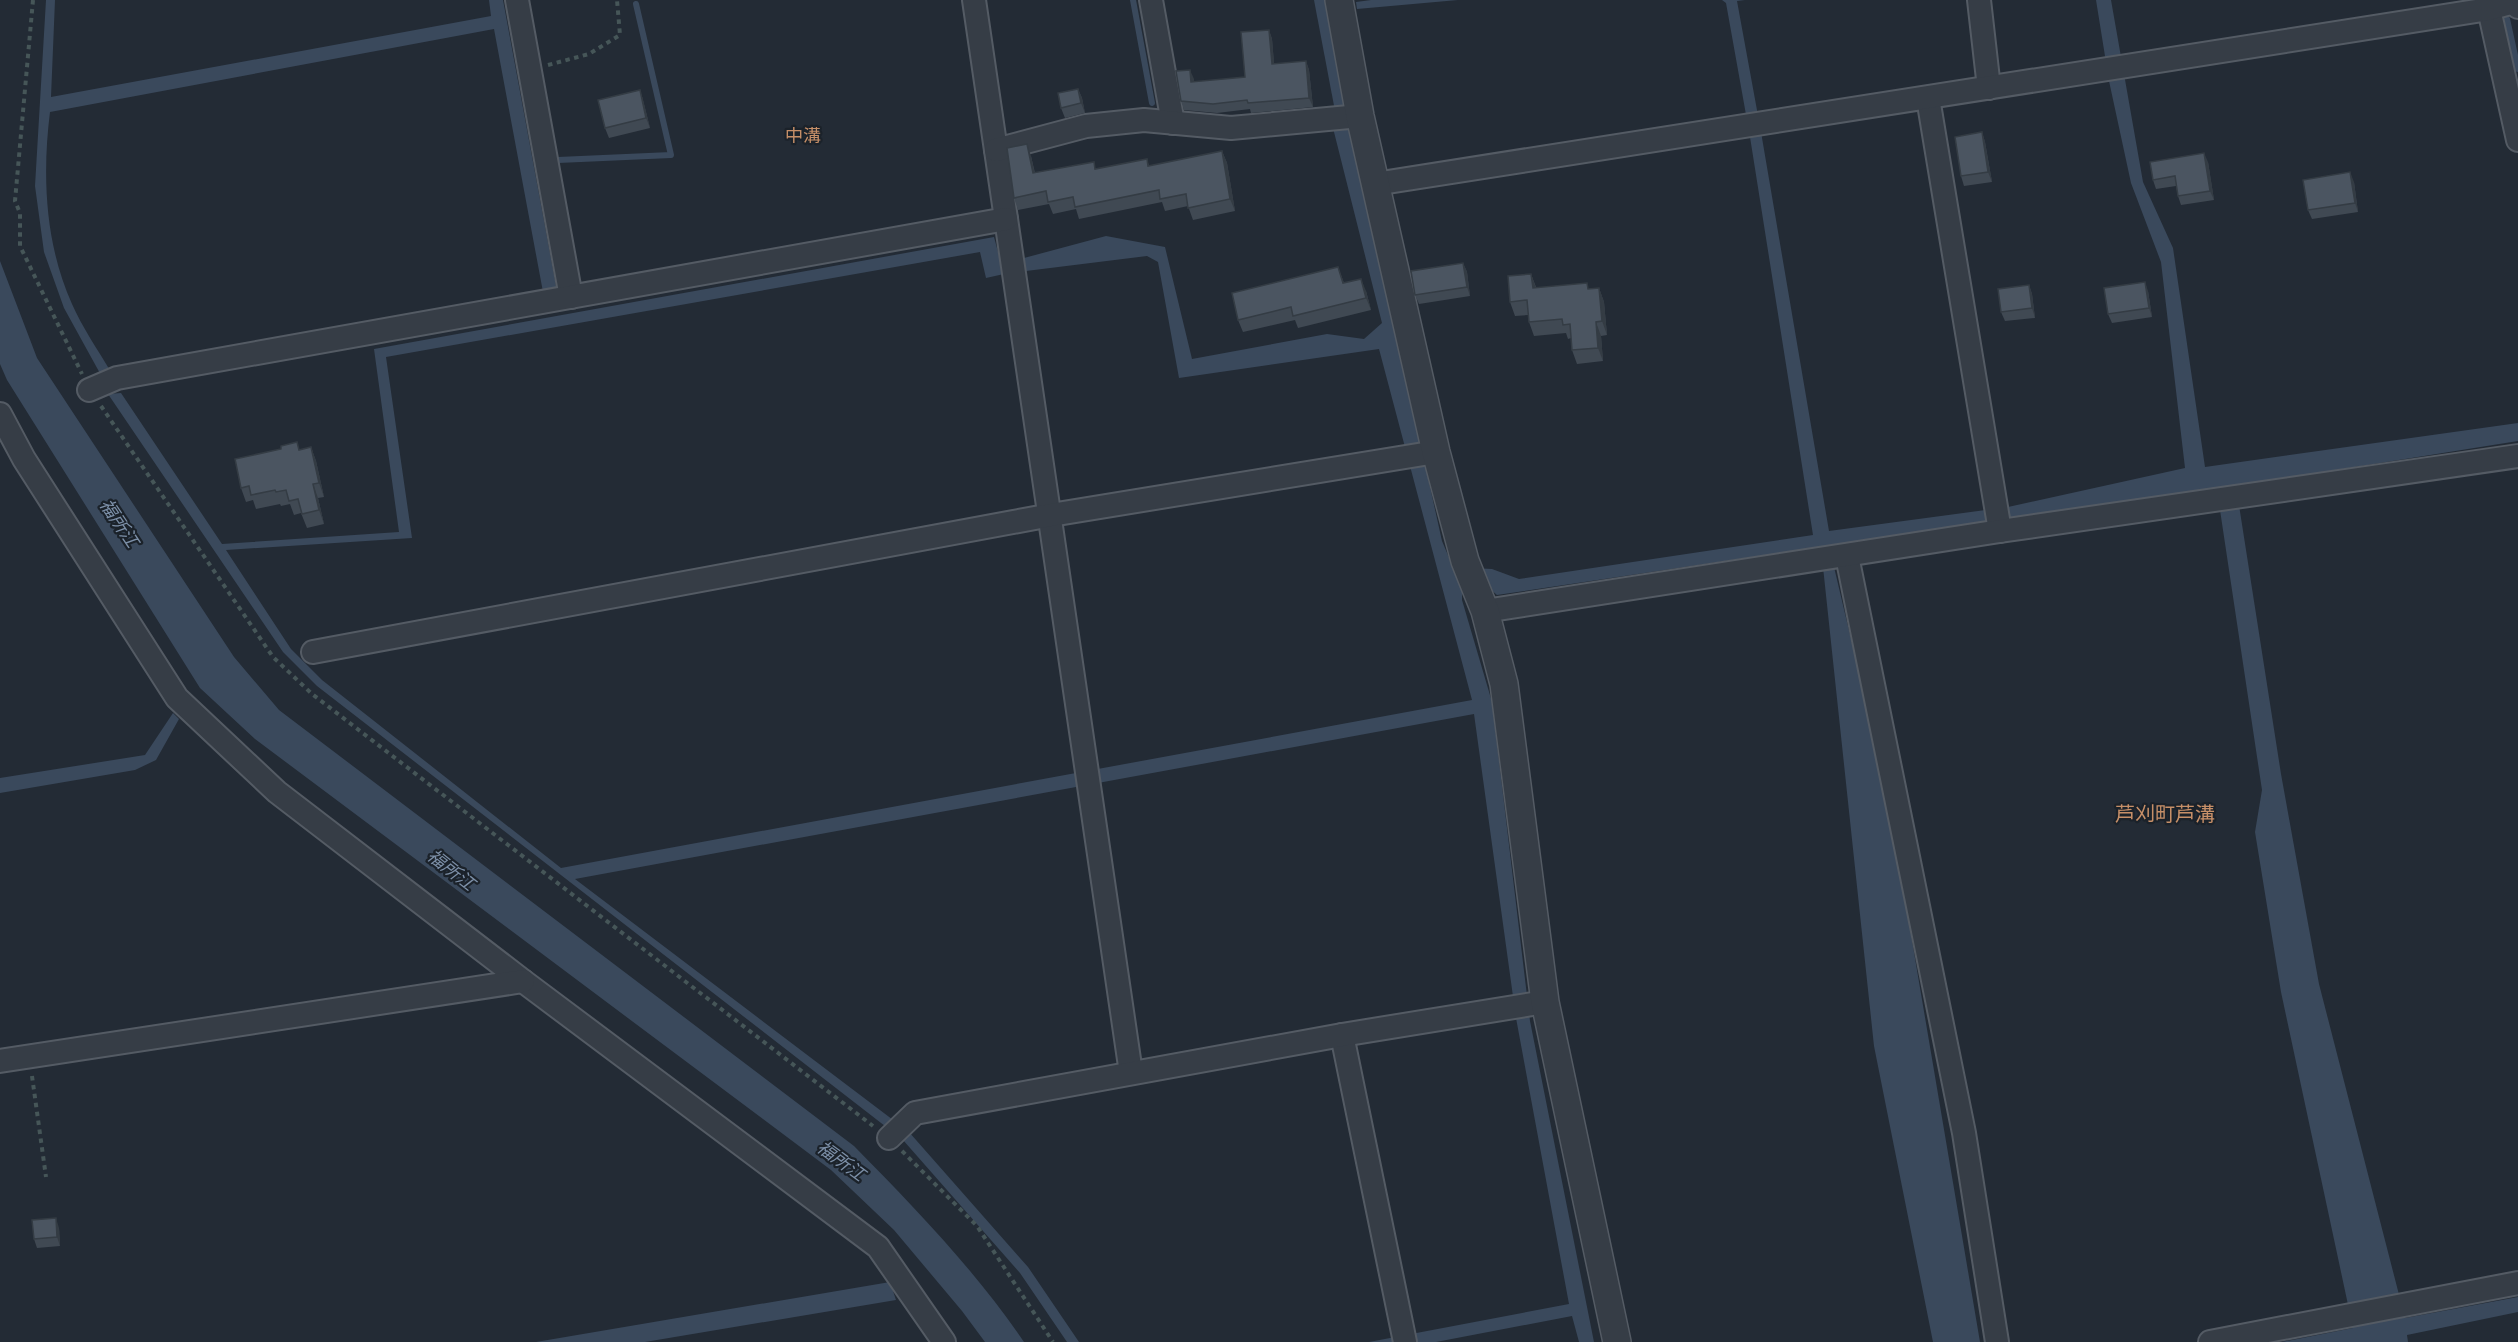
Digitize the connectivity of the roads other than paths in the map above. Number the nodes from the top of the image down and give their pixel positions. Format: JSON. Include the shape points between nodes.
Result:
{"nodes":[{"id":1,"x":516,"y":0,"type":"edge"},
{"id":2,"x":974,"y":0,"type":"edge"},
{"id":3,"x":1151,"y":0,"type":"edge"},
{"id":4,"x":1339,"y":0,"type":"edge"},
{"id":5,"x":1978,"y":0,"type":"edge"},
{"id":6,"x":2488,"y":4,"type":"edge"},
{"id":7,"x":2518,"y":7,"type":"edge"},
{"id":8,"x":1989,"y":88,"type":"junction"},
{"id":9,"x":1928,"y":98,"type":"junction"},
{"id":10,"x":1360,"y":116,"type":"junction"},
{"id":11,"x":1173,"y":123,"type":"junction"},
{"id":12,"x":2518,"y":140,"type":"edge"},
{"id":13,"x":996,"y":150,"type":"junction"},
{"id":14,"x":1375,"y":184,"type":"junction"},
{"id":15,"x":1006,"y":219,"type":"junction"},
{"id":16,"x":571,"y":297,"type":"junction"},
{"id":17,"x":90,"y":390,"type":"road end"},
{"id":18,"x":0,"y":414,"type":"edge"},
{"id":19,"x":1436,"y":452,"type":"junction"},
{"id":20,"x":2518,"y":456,"type":"edge"},
{"id":21,"x":1051,"y":515,"type":"junction"},
{"id":22,"x":2000,"y":531,"type":"junction"},
{"id":23,"x":1834,"y":558,"type":"junction"},
{"id":24,"x":1480,"y":600,"type":"junction"},
{"id":25,"x":314,"y":652,"type":"dead end"},
{"id":26,"x":523,"y":981,"type":"junction"},
{"id":27,"x":1545,"y":1002,"type":"junction"},
{"id":28,"x":1342,"y":1035,"type":"junction"},
{"id":29,"x":0,"y":1060,"type":"edge"},
{"id":30,"x":1131,"y":1073,"type":"junction"},
{"id":31,"x":889,"y":1138,"type":"road end"},
{"id":32,"x":2518,"y":1283,"type":"edge"},
{"id":33,"x":1404,"y":1337,"type":"edge"},
{"id":34,"x":944,"y":1342,"type":"edge"},
{"id":35,"x":1617,"y":1342,"type":"edge"},
{"id":36,"x":1997,"y":1342,"type":"edge"},
{"id":37,"x":2210,"y":1342,"type":"edge"}],
"edges":[{"from":1,"to":16,"type":"street"},
{"from":2,"to":13,"type":"street"},
{"from":3,"to":11,"type":"street"},
{"from":4,"to":10,"type":"street"},
{"from":5,"to":8,"type":"street"},
{"from":6,"to":7,"type":"street","via":[[2517,2]]},
{"from":6,"to":8,"type":"street"},
{"from":6,"to":12,"type":"street"},
{"from":8,"to":9,"type":"street"},
{"from":9,"to":14,"type":"street"},
{"from":9,"to":22,"type":"street"},
{"from":10,"to":11,"type":"street","via":[[1231,128]]},
{"from":10,"to":14,"type":"street"},
{"from":11,"to":13,"type":"street","via":[[1144,120],[1086,126]]},
{"from":13,"to":15,"type":"street"},
{"from":14,"to":19,"type":"street"},
{"from":15,"to":16,"type":"street"},
{"from":15,"to":21,"type":"street"},
{"from":16,"to":17,"type":"street","via":[[117,378]]},
{"from":18,"to":26,"type":"street","via":[[24,459],[177,698],[277,792]]},
{"from":19,"to":21,"type":"street"},
{"from":19,"to":24,"type":"street","via":[[1465,561]]},
{"from":20,"to":22,"type":"street"},
{"from":21,"to":25,"type":"street"},
{"from":21,"to":30,"type":"street"},
{"from":22,"to":23,"type":"street"},
{"from":23,"to":24,"type":"street"},
{"from":23,"to":36,"type":"street","via":[[1964,1133]]},
{"from":24,"to":27,"type":"street","via":[[1504,684]]},
{"from":26,"to":29,"type":"street"},
{"from":26,"to":34,"type":"street","via":[[878,1247]]},
{"from":27,"to":28,"type":"street"},
{"from":27,"to":35,"type":"street"},
{"from":28,"to":30,"type":"street"},
{"from":28,"to":33,"type":"street"},
{"from":30,"to":31,"type":"street","via":[[915,1113]]},
{"from":32,"to":37,"type":"street"}]}
